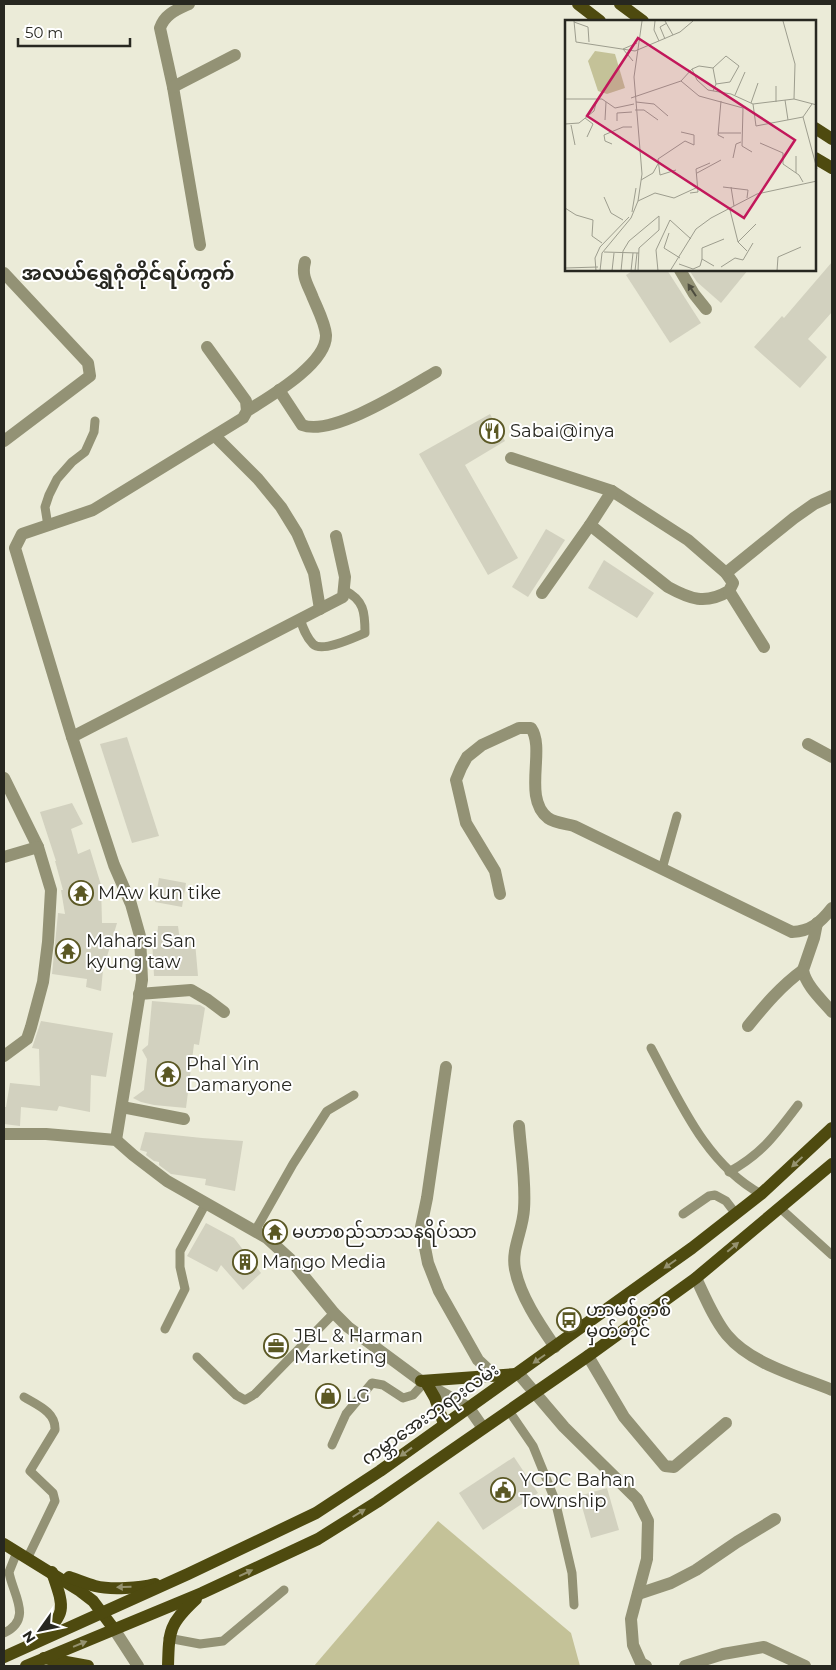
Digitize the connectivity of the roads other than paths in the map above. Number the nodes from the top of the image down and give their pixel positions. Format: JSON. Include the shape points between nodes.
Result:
{"nodes":[{"id":1,"x":189,"y":4,"type":"edge"},
{"id":2,"x":578,"y":4,"type":"edge"},
{"id":3,"x":620,"y":4,"type":"edge"},
{"id":4,"x":599,"y":20,"type":"edge"},
{"id":5,"x":642,"y":20,"type":"edge"},
{"id":6,"x":235,"y":55,"type":"dead end"},
{"id":7,"x":173,"y":87,"type":"junction"},
{"id":8,"x":816,"y":129,"type":"edge"},
{"id":9,"x":832,"y":139,"type":"edge"},
{"id":10,"x":816,"y":159,"type":"edge"},
{"id":11,"x":832,"y":168,"type":"edge"},
{"id":12,"x":200,"y":245,"type":"dead end"},
{"id":13,"x":305,"y":262,"type":"dead end"},
{"id":14,"x":681,"y":271,"type":"edge"},
{"id":15,"x":4,"y":273,"type":"edge"},
{"id":16,"x":706,"y":309,"type":"dead end"},
{"id":17,"x":207,"y":347,"type":"dead end"},
{"id":18,"x":436,"y":372,"type":"dead end"},
{"id":19,"x":279,"y":390,"type":"junction"},
{"id":20,"x":247,"y":411,"type":"junction"},
{"id":21,"x":95,"y":422,"type":"dead end"},
{"id":22,"x":215,"y":436,"type":"junction"},
{"id":23,"x":4,"y":441,"type":"edge"},
{"id":24,"x":511,"y":458,"type":"dead end"},
{"id":25,"x":612,"y":491,"type":"junction"},
{"id":26,"x":832,"y":496,"type":"edge"},
{"id":27,"x":590,"y":525,"type":"junction"},
{"id":28,"x":48,"y":526,"type":"junction"},
{"id":29,"x":336,"y":536,"type":"dead end"},
{"id":30,"x":726,"y":573,"type":"junction"},
{"id":31,"x":344,"y":590,"type":"junction"},
{"id":32,"x":729,"y":592,"type":"junction"},
{"id":33,"x":542,"y":593,"type":"dead end"},
{"id":34,"x":320,"y":609,"type":"junction"},
{"id":35,"x":300,"y":619,"type":"junction"},
{"id":36,"x":764,"y":647,"type":"dead end"},
{"id":37,"x":72,"y":737,"type":"junction"},
{"id":38,"x":808,"y":744,"type":"dead end"},
{"id":39,"x":832,"y":757,"type":"edge"},
{"id":40,"x":4,"y":778,"type":"edge"},
{"id":41,"x":677,"y":816,"type":"dead end"},
{"id":42,"x":38,"y":847,"type":"junction"},
{"id":43,"x":4,"y":857,"type":"edge"},
{"id":44,"x":662,"y":869,"type":"junction"},
{"id":45,"x":500,"y":894,"type":"dead end"},
{"id":46,"x":832,"y":908,"type":"edge"},
{"id":47,"x":817,"y":923,"type":"junction"},
{"id":48,"x":803,"y":970,"type":"junction"},
{"id":49,"x":139,"y":994,"type":"junction"},
{"id":50,"x":224,"y":1012,"type":"dead end"},
{"id":51,"x":832,"y":1012,"type":"edge"},
{"id":52,"x":748,"y":1026,"type":"dead end"},
{"id":53,"x":651,"y":1048,"type":"dead end"},
{"id":54,"x":4,"y":1056,"type":"edge"},
{"id":55,"x":446,"y":1067,"type":"dead end"},
{"id":56,"x":354,"y":1095,"type":"dead end"},
{"id":57,"x":798,"y":1105,"type":"dead end"},
{"id":58,"x":122,"y":1107,"type":"junction"},
{"id":59,"x":184,"y":1119,"type":"dead end"},
{"id":60,"x":518,"y":1126,"type":"dead end"},
{"id":61,"x":832,"y":1128,"type":"edge"},
{"id":62,"x":4,"y":1134,"type":"edge"},
{"id":63,"x":116,"y":1140,"type":"junction"},
{"id":64,"x":832,"y":1164,"type":"edge"},
{"id":65,"x":729,"y":1172,"type":"junction"},
{"id":66,"x":761,"y":1194,"type":"junction"},
{"id":67,"x":206,"y":1204,"type":"junction"},
{"id":68,"x":780,"y":1208,"type":"junction"},
{"id":69,"x":683,"y":1214,"type":"dead end"},
{"id":70,"x":736,"y":1214,"type":"junction"},
{"id":71,"x":255,"y":1231,"type":"junction"},
{"id":72,"x":832,"y":1254,"type":"edge"},
{"id":73,"x":696,"y":1278,"type":"junction"},
{"id":74,"x":334,"y":1314,"type":"junction"},
{"id":75,"x":165,"y":1329,"type":"dead end"},
{"id":76,"x":555,"y":1347,"type":"junction"},
{"id":77,"x":588,"y":1356,"type":"junction"},
{"id":78,"x":197,"y":1357,"type":"dead end"},
{"id":79,"x":518,"y":1374,"type":"junction"},
{"id":80,"x":495,"y":1376,"type":"junction"},
{"id":81,"x":424,"y":1383,"type":"junction"},
{"id":82,"x":832,"y":1390,"type":"edge"},
{"id":83,"x":534,"y":1393,"type":"junction"},
{"id":84,"x":24,"y":1397,"type":"dead end"},
{"id":85,"x":469,"y":1408,"type":"junction"},
{"id":86,"x":509,"y":1411,"type":"junction"},
{"id":87,"x":726,"y":1423,"type":"dead end"},
{"id":88,"x":444,"y":1424,"type":"junction"},
{"id":89,"x":483,"y":1428,"type":"junction"},
{"id":90,"x":332,"y":1445,"type":"dead end"},
{"id":91,"x":775,"y":1519,"type":"dead end"},
{"id":92,"x":4,"y":1544,"type":"edge"},
{"id":93,"x":22,"y":1555,"type":"junction"},
{"id":94,"x":52,"y":1572,"type":"junction"},
{"id":95,"x":188,"y":1574,"type":"junction"},
{"id":96,"x":284,"y":1590,"type":"dead end"},
{"id":97,"x":202,"y":1594,"type":"junction"},
{"id":98,"x":638,"y":1594,"type":"junction"},
{"id":99,"x":574,"y":1605,"type":"dead end"},
{"id":100,"x":103,"y":1613,"type":"junction"},
{"id":101,"x":114,"y":1629,"type":"junction"},
{"id":102,"x":4,"y":1633,"type":"edge"},
{"id":103,"x":168,"y":1638,"type":"junction"},
{"id":104,"x":22,"y":1649,"type":"junction"},
{"id":105,"x":4,"y":1657,"type":"edge"},
{"id":106,"x":44,"y":1658,"type":"junction"},
{"id":107,"x":26,"y":1666,"type":"edge"},
{"id":108,"x":88,"y":1666,"type":"edge"},
{"id":109,"x":138,"y":1666,"type":"edge"},
{"id":110,"x":168,"y":1666,"type":"edge"},
{"id":111,"x":646,"y":1666,"type":"edge"},
{"id":112,"x":685,"y":1666,"type":"edge"},
{"id":113,"x":805,"y":1666,"type":"edge"}],
"edges":[{"from":1,"to":7,"type":"street","via":[[169,14],[160,28]]},
{"from":2,"to":4,"type":"main road"},
{"from":3,"to":5,"type":"main road"},
{"from":6,"to":7,"type":"street"},
{"from":7,"to":12,"type":"street"},
{"from":8,"to":9,"type":"main road"},
{"from":10,"to":11,"type":"main road"},
{"from":13,"to":19,"type":"street","via":[[302,272],[326,337],[310,366]]},
{"from":16,"to":14,"type":"street","one_way":true},
{"from":15,"to":23,"type":"street","via":[[88,363],[90,376]]},
{"from":17,"to":20,"type":"street","via":[[246,401]]},
{"from":18,"to":19,"type":"street","via":[[365,413],[319,426],[302,425]]},
{"from":19,"to":20,"type":"street"},
{"from":20,"to":22,"type":"street","via":[[243,418]]},
{"from":21,"to":28,"type":"lane","via":[[85,452],[57,479],[49,495],[45,508]]},
{"from":22,"to":28,"type":"street","via":[[93,510]]},
{"from":22,"to":34,"type":"street","via":[[258,479],[297,533],[314,573]]},
{"from":24,"to":25,"type":"street"},
{"from":25,"to":27,"type":"street"},
{"from":25,"to":30,"type":"street","via":[[688,540]]},
{"from":26,"to":30,"type":"street","via":[[794,518]]},
{"from":27,"to":32,"type":"street","via":[[682,595],[698,600]]},
{"from":27,"to":33,"type":"street"},
{"from":28,"to":37,"type":"street","via":[[22,534],[15,548]]},
{"from":29,"to":31,"type":"street","via":[[345,577]]},
{"from":30,"to":32,"type":"street","via":[[732,584]]},
{"from":31,"to":34,"type":"street","via":[[343,597]]},
{"from":31,"to":35,"type":"lane","via":[[359,601],[365,613],[366,633],[340,643],[314,646]]},
{"from":32,"to":36,"type":"street"},
{"from":34,"to":35,"type":"street"},
{"from":35,"to":37,"type":"street"},
{"from":37,"to":49,"type":"street","via":[[140,936],[142,980]]},
{"from":38,"to":39,"type":"street"},
{"from":40,"to":42,"type":"street"},
{"from":41,"to":44,"type":"lane"},
{"from":42,"to":43,"type":"street"},
{"from":42,"to":54,"type":"street","via":[[51,890],[43,982],[27,1039]]},
{"from":44,"to":45,"type":"street","via":[[574,826],[549,819],[540,809],[537,799],[535,733],[531,728],[519,728],[482,745],[467,757],[456,780],[466,823],[496,871]]},
{"from":44,"to":47,"type":"street","via":[[792,932],[806,931]]},
{"from":46,"to":47,"type":"street"},
{"from":47,"to":48,"type":"street"},
{"from":48,"to":51,"type":"street","via":[[808,983]]},
{"from":48,"to":52,"type":"street","via":[[772,996]]},
{"from":49,"to":50,"type":"street","via":[[191,990]]},
{"from":49,"to":58,"type":"street"},
{"from":53,"to":65,"type":"lane","via":[[696,1130]]},
{"from":55,"to":80,"type":"street","via":[[420,1226],[439,1291],[478,1360]]},
{"from":56,"to":71,"type":"lane","via":[[327,1111]]},
{"from":57,"to":65,"type":"lane","via":[[768,1144],[748,1162]]},
{"from":58,"to":59,"type":"street"},
{"from":58,"to":63,"type":"street"},
{"from":60,"to":76,"type":"street","via":[[525,1189],[524,1212],[514,1254],[515,1270],[536,1319]]},
{"from":61,"to":66,"type":"main road","name":"ကမ္ဘာအေးဘုရားလမ်း","one_way":true},
{"from":62,"to":63,"type":"street"},
{"from":63,"to":67,"type":"street","via":[[167,1181]]},
{"from":64,"to":68,"type":"main road"},
{"from":65,"to":66,"type":"lane"},
{"from":66,"to":70,"type":"main road","name":"ကမ္ဘာအေးဘုရားလမ်း"},
{"from":67,"to":71,"type":"street"},
{"from":67,"to":75,"type":"lane","via":[[180,1251],[185,1289]]},
{"from":68,"to":72,"type":"lane"},
{"from":73,"to":68,"type":"main road","one_way":true},
{"from":69,"to":70,"type":"lane","via":[[709,1196],[716,1195],[726,1201]]},
{"from":70,"to":76,"type":"main road","name":"ကမ္ဘာအေးဘုရားလမ်း","one_way":true},
{"from":71,"to":74,"type":"street","via":[[290,1259]]},
{"from":73,"to":77,"type":"main road"},
{"from":73,"to":82,"type":"street","via":[[716,1318],[740,1348],[752,1357]]},
{"from":74,"to":78,"type":"lane","via":[[255,1394],[245,1400]]},
{"from":74,"to":81,"type":"street"},
{"from":76,"to":79,"type":"main road","name":"ကမ္ဘာအေးဘုရားလမ်း","one_way":true},
{"from":77,"to":83,"type":"main road"},
{"from":77,"to":87,"type":"street","via":[[624,1417],[665,1466],[674,1467]]},
{"from":79,"to":80,"type":"main road"},
{"from":79,"to":83,"type":"street"},
{"from":79,"to":85,"type":"main road","name":"ကမ္ဘာအေးဘုရားလမ်း"},
{"from":80,"to":81,"type":"main road"},
{"from":81,"to":85,"type":"street"},
{"from":81,"to":88,"type":"main road","via":[[436,1398]]},
{"from":81,"to":90,"type":"lane","via":[[413,1395],[403,1398],[372,1383],[346,1414]]},
{"from":83,"to":86,"type":"main road"},
{"from":83,"to":98,"type":"street","via":[[638,1499],[648,1522],[647,1559]]},
{"from":84,"to":93,"type":"lane","via":[[51,1414],[55,1422],[55,1430],[30,1471],[53,1493],[55,1501]]},
{"from":85,"to":88,"type":"main road","name":"ကမ္ဘာအေးဘုရားလမ်း"},
{"from":85,"to":89,"type":"street"},
{"from":86,"to":89,"type":"main road"},
{"from":86,"to":99,"type":"lane","via":[[533,1446],[555,1500],[572,1573]]},
{"from":88,"to":95,"type":"main road","name":"ကမ္ဘာအေးဘုရားလမ်း","one_way":true,"via":[[316,1513]]},
{"from":97,"to":89,"type":"main road","one_way":true,"via":[[318,1540]]},
{"from":91,"to":98,"type":"street","via":[[671,1584]]},
{"from":92,"to":93,"type":"main road"},
{"from":93,"to":94,"type":"main road"},
{"from":93,"to":102,"type":"lane","via":[[9,1572],[20,1612],[16,1622]]},
{"from":95,"to":94,"type":"main road","one_way":true,"via":[[148,1586],[119,1587],[97,1586]]},
{"from":94,"to":100,"type":"main road","via":[[93,1601]]},
{"from":94,"to":104,"type":"main road","via":[[61,1599],[61,1612],[56,1621]]},
{"from":95,"to":100,"type":"main road","name":"ကမ္ဘာအေးဘုရားလမ်း"},
{"from":96,"to":103,"type":"lane","via":[[223,1641],[200,1644]]},
{"from":97,"to":101,"type":"main road"},
{"from":97,"to":103,"type":"main road","via":[[174,1623]]},
{"from":98,"to":111,"type":"street","via":[[631,1619],[633,1645],[641,1663]]},
{"from":100,"to":101,"type":"main road"},
{"from":100,"to":104,"type":"main road","name":"ကမ္ဘာအေးဘုရားလမ်း"},
{"from":106,"to":101,"type":"main road","one_way":true},
{"from":101,"to":109,"type":"street"},
{"from":103,"to":110,"type":"main road"},
{"from":104,"to":105,"type":"main road","name":"ကမ္ဘာအေးဘုရားလမ်း"},
{"from":106,"to":107,"type":"main road"},
{"from":106,"to":108,"type":"main road"},
{"from":112,"to":113,"type":"street","via":[[723,1654],[764,1647]]}]}
